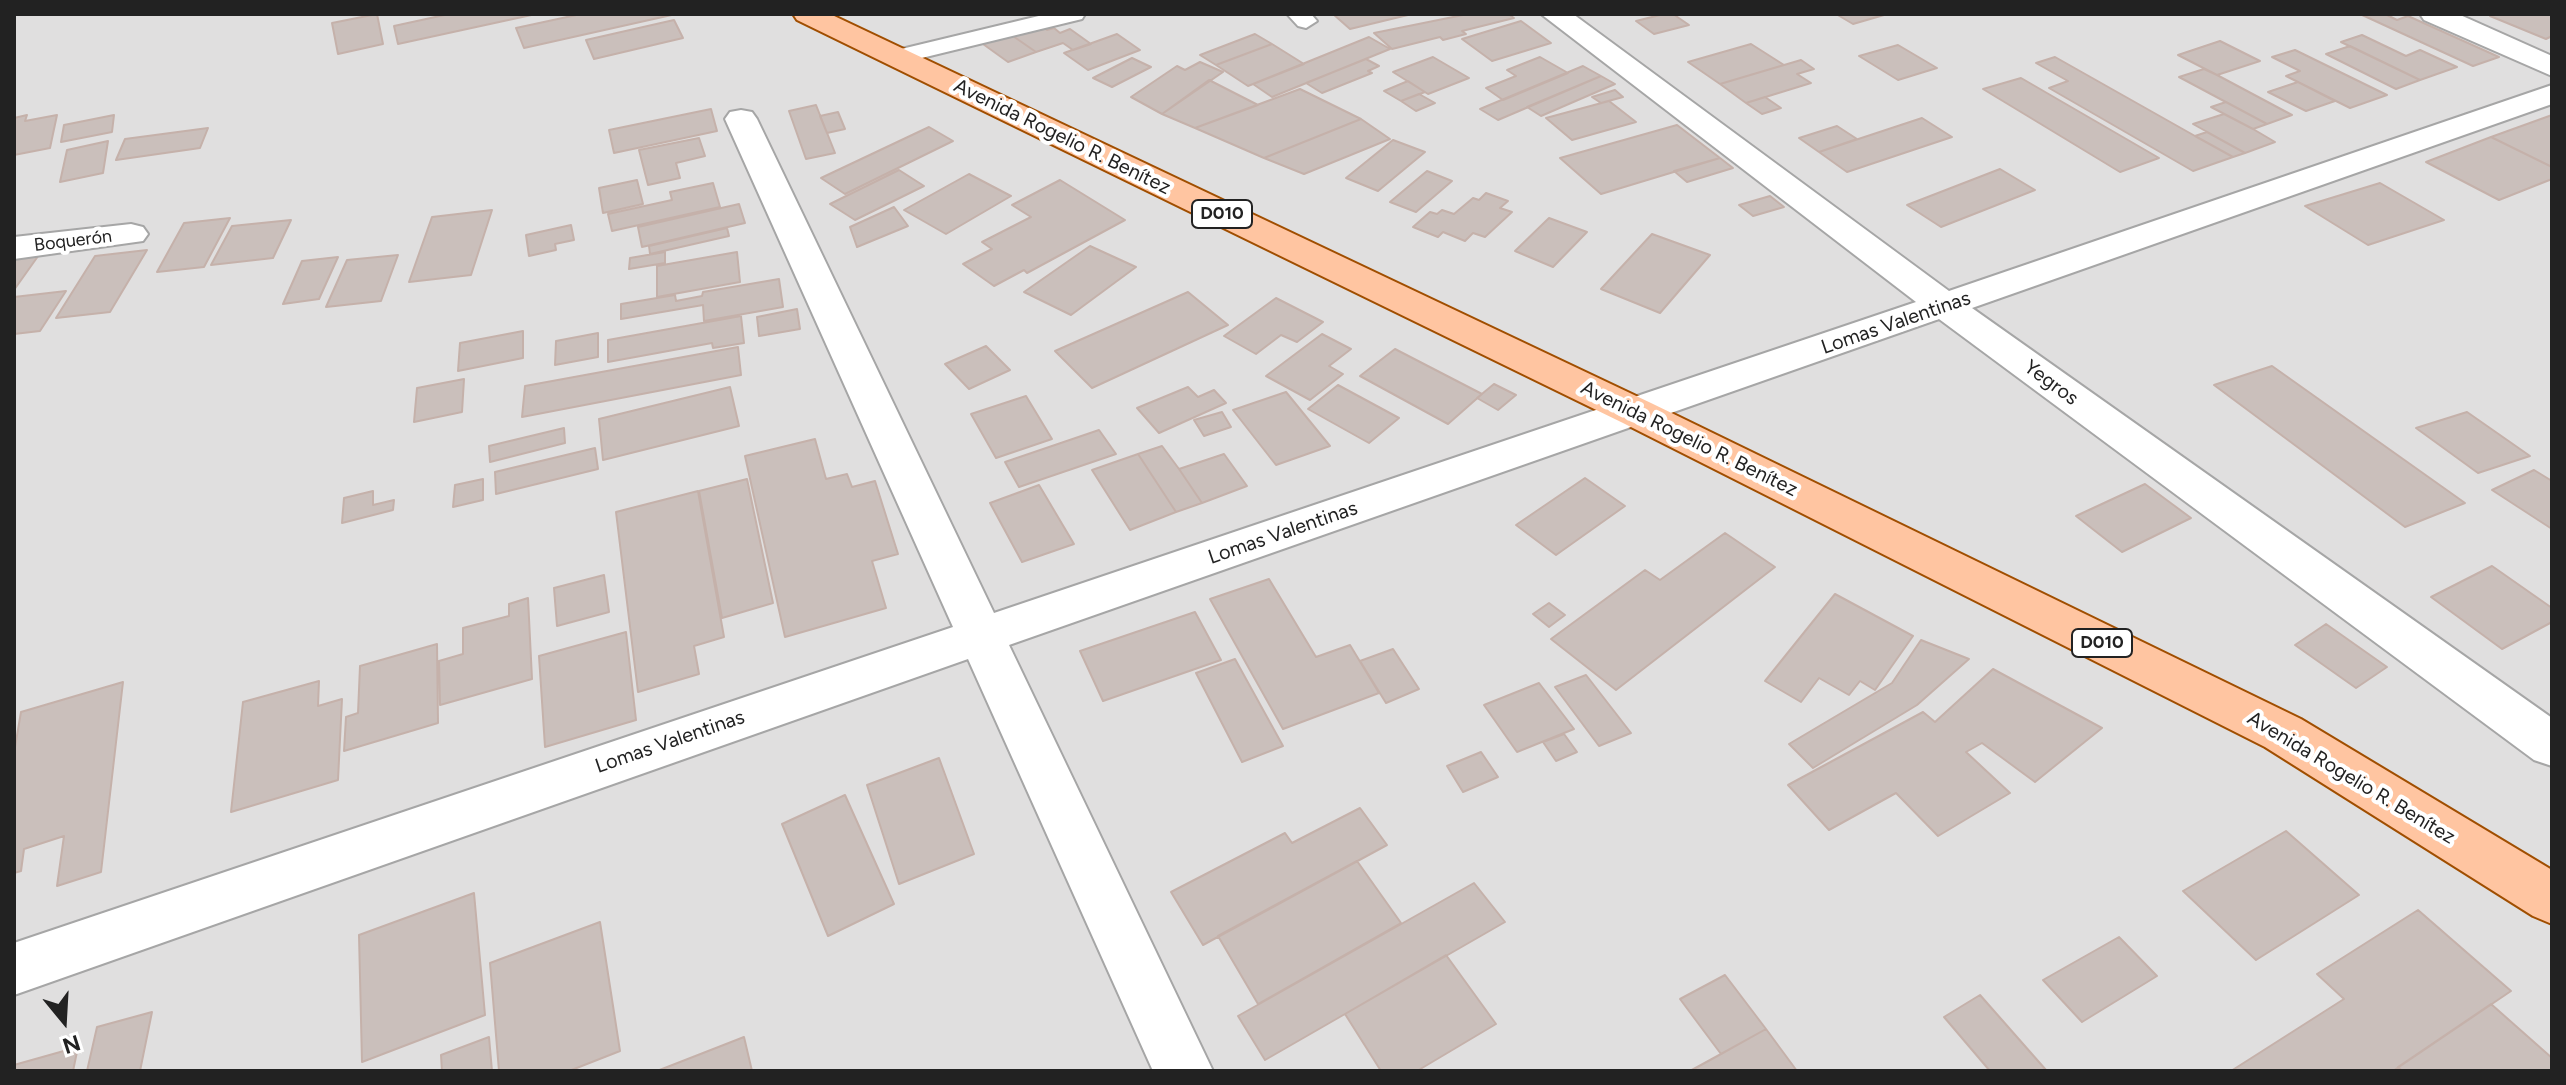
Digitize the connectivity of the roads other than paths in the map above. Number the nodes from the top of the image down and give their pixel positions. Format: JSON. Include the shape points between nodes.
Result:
{"nodes":[{"id":1,"x":807,"y":14,"type":"edge"},
{"id":2,"x":1074,"y":14,"type":"edge"},
{"id":3,"x":1555,"y":14,"type":"edge"},
{"id":4,"x":2434,"y":14,"type":"edge"},
{"id":5,"x":897,"y":57,"type":"junction"},
{"id":6,"x":2552,"y":67,"type":"edge"},
{"id":7,"x":2552,"y":94,"type":"edge"},
{"id":8,"x":741,"y":119,"type":"dead end"},
{"id":9,"x":131,"y":234,"type":"dead end"},
{"id":10,"x":14,"y":248,"type":"edge"},
{"id":11,"x":1945,"y":306,"type":"junction"},
{"id":12,"x":1637,"y":413,"type":"junction"},
{"id":13,"x":980,"y":635,"type":"junction"},
{"id":14,"x":2552,"y":745,"type":"edge"},
{"id":15,"x":2552,"y":899,"type":"edge"},
{"id":16,"x":14,"y":969,"type":"edge"},
{"id":17,"x":1183,"y":1071,"type":"edge"}],
"edges":[{"from":1,"to":5,"type":"main road","name":"Avenida Rogelio R. Benítez","number":"D010"},
{"from":2,"to":5,"type":"lane"},
{"from":3,"to":11,"type":"street","name":"Yegros"},
{"from":4,"to":6,"type":"street"},
{"from":5,"to":12,"type":"main road","name":"Avenida Rogelio R. Benítez","number":"D010"},
{"from":7,"to":11,"type":"street","name":"Lomas Valentinas"},
{"from":8,"to":13,"type":"street"},
{"from":9,"to":10,"type":"street","name":"Boquerón"},
{"from":11,"to":12,"type":"street","name":"Lomas Valentinas"},
{"from":11,"to":14,"type":"street","name":"Yegros"},
{"from":12,"to":13,"type":"street","name":"Lomas Valentinas"},
{"from":12,"to":15,"type":"main road","name":"Avenida Rogelio R. Benítez","number":"D010","via":[[2283,733]]},
{"from":13,"to":16,"type":"street","name":"Lomas Valentinas"},
{"from":13,"to":17,"type":"street"}]}
